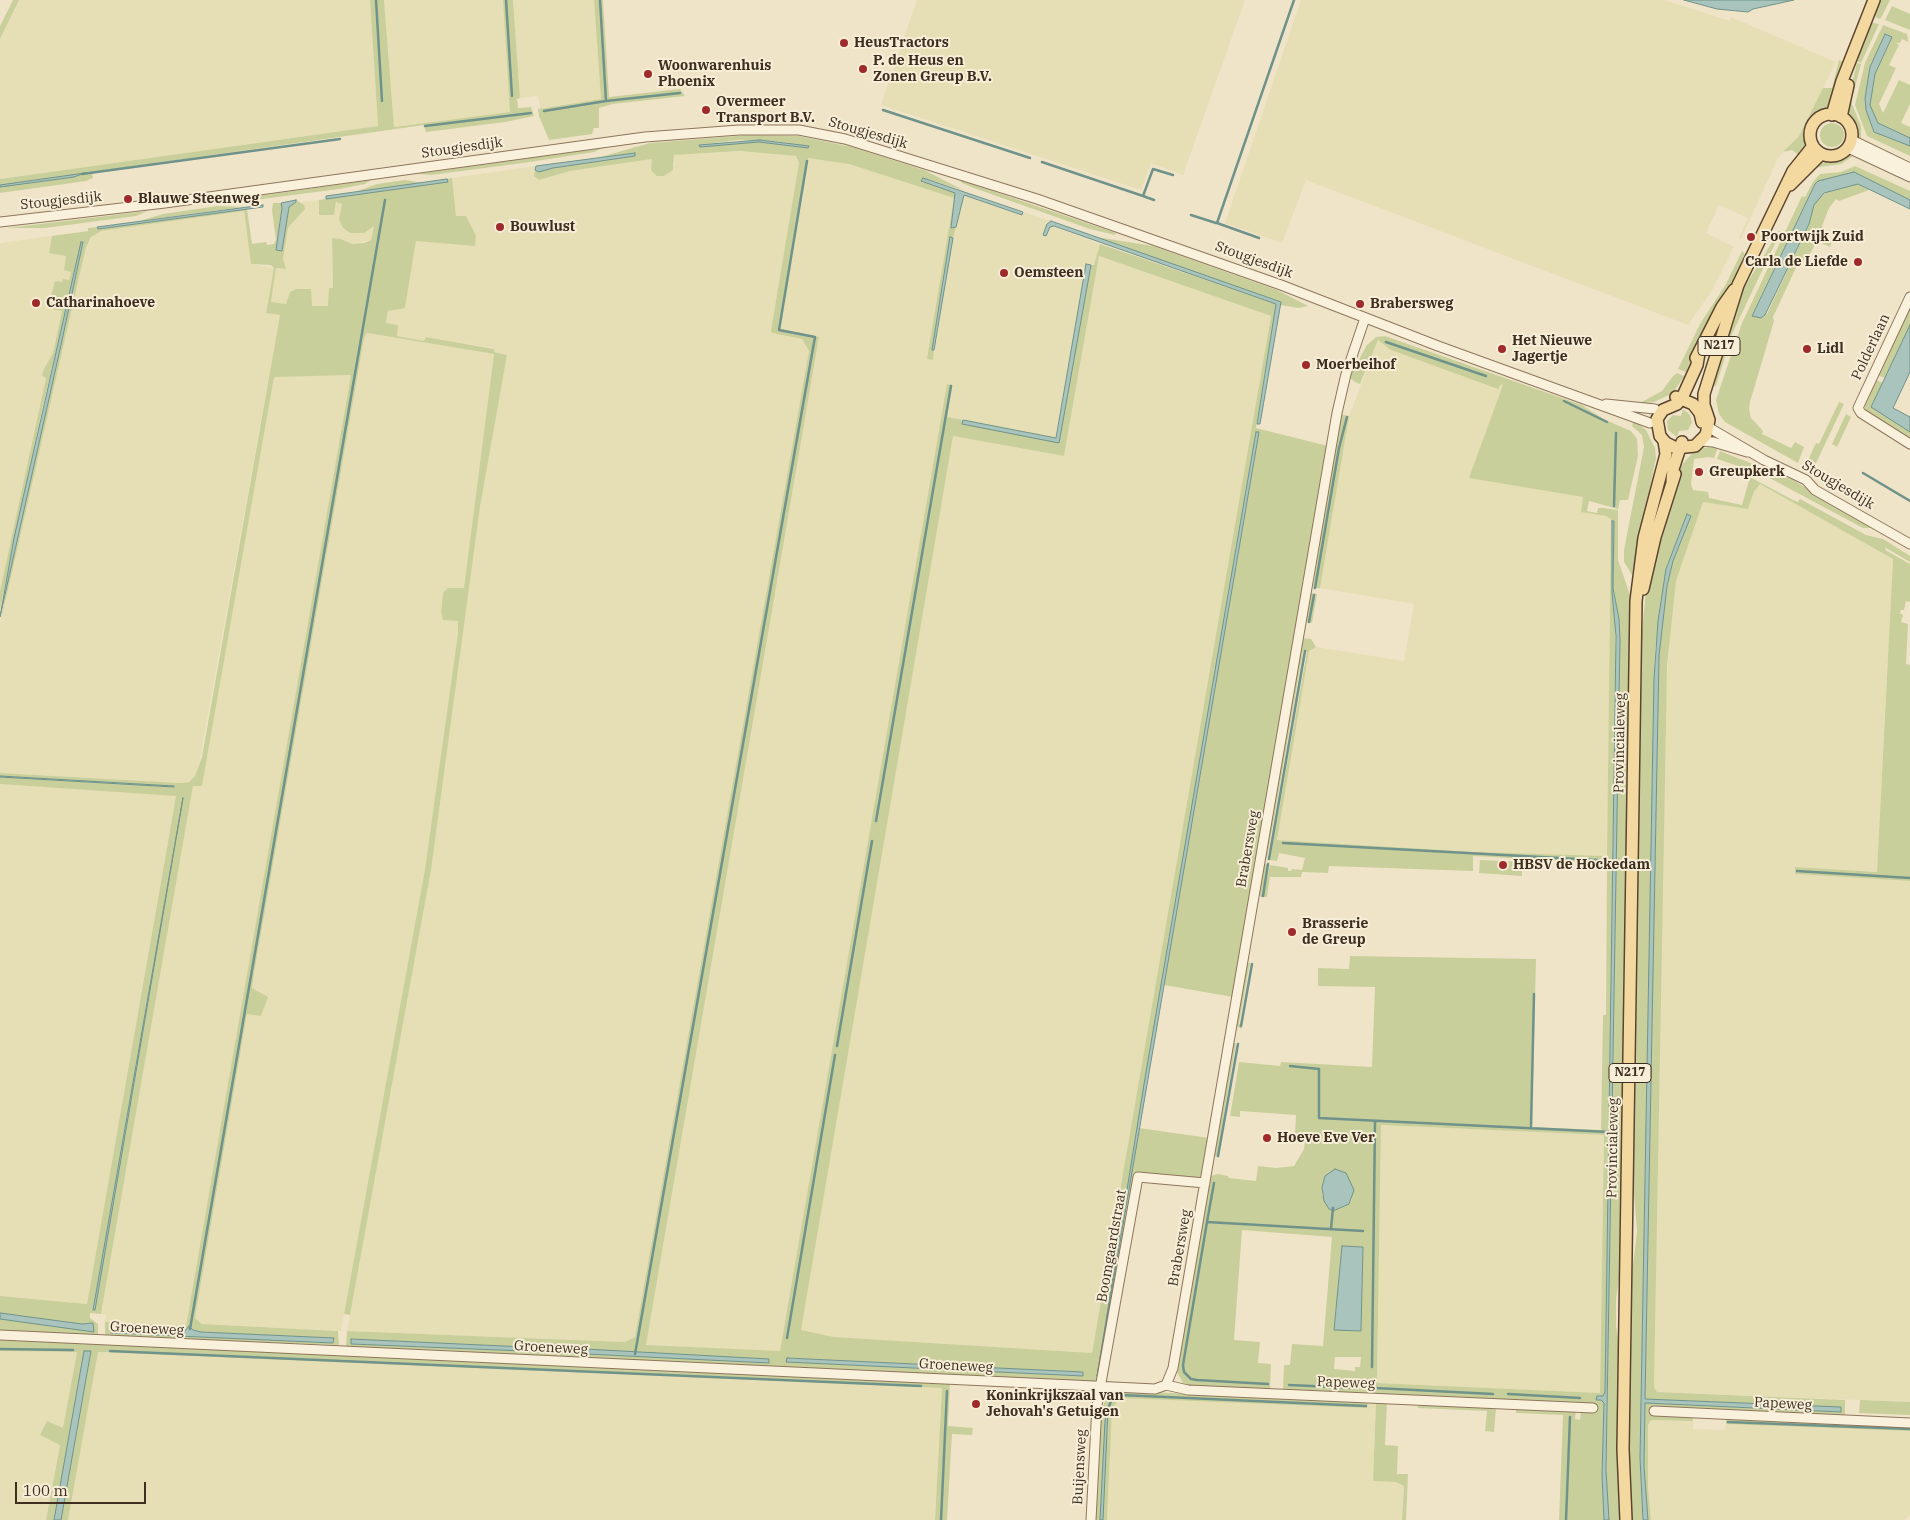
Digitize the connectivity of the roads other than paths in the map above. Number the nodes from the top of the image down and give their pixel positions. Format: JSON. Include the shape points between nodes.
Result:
{"nodes":[{"id":1,"x":1874,"y":0,"type":"edge"},
{"id":2,"x":1836,"y":116,"type":"junction"},
{"id":3,"x":1850,"y":144,"type":"junction"},
{"id":4,"x":1817,"y":150,"type":"junction"},
{"id":5,"x":1910,"y":168,"type":"edge"},
{"id":6,"x":1910,"y":177,"type":"edge"},
{"id":7,"x":0,"y":222,"type":"edge"},
{"id":8,"x":1738,"y":284,"type":"junction"},
{"id":9,"x":1910,"y":298,"type":"edge"},
{"id":10,"x":1365,"y":318,"type":"junction"},
{"id":11,"x":1679,"y":398,"type":"junction"},
{"id":12,"x":1603,"y":404,"type":"junction"},
{"id":13,"x":1655,"y":408,"type":"junction"},
{"id":14,"x":1653,"y":425,"type":"junction"},
{"id":15,"x":1705,"y":425,"type":"junction"},
{"id":16,"x":1660,"y":441,"type":"junction"},
{"id":17,"x":1701,"y":441,"type":"junction"},
{"id":18,"x":1910,"y":444,"type":"edge"},
{"id":19,"x":1683,"y":448,"type":"junction"},
{"id":20,"x":1750,"y":452,"type":"junction"},
{"id":21,"x":1910,"y":544,"type":"edge"},
{"id":22,"x":1637,"y":626,"type":"junction"},
{"id":23,"x":1205,"y":1183,"type":"junction"},
{"id":24,"x":0,"y":1335,"type":"edge"},
{"id":25,"x":1166,"y":1385,"type":"junction"},
{"id":26,"x":1101,"y":1386,"type":"junction"},
{"id":27,"x":1592,"y":1408,"type":"dead end"},
{"id":28,"x":1654,"y":1411,"type":"dead end"},
{"id":29,"x":1910,"y":1423,"type":"edge"},
{"id":30,"x":1091,"y":1520,"type":"edge"},
{"id":31,"x":1626,"y":1520,"type":"edge"}],
"edges":[{"from":1,"to":2,"type":"main road"},
{"from":2,"to":3,"type":"main road","via":[[1851,128]]},
{"from":2,"to":4,"type":"main road","via":[[1821,117],[1813,125],[1810,136]]},
{"from":3,"to":4,"type":"main road","via":[[1835,156]]},
{"from":3,"to":5,"type":"street"},
{"from":3,"to":6,"type":"street"},
{"from":4,"to":8,"type":"main road","number":"N217","via":[[1783,192]]},
{"from":7,"to":10,"type":"street","name":"Stougjesdijk","via":[[165,203],[638,138],[791,129],[838,137],[986,182],[1240,270]]},
{"from":8,"to":11,"type":"main road","number":"N217","via":[[1722,307]]},
{"from":8,"to":15,"type":"main road","number":"N217","via":[[1704,394]]},
{"from":9,"to":18,"type":"street","name":"Polderlaan","via":[[1858,409]]},
{"from":10,"to":12,"type":"street","name":"Stougjesdijk"},
{"from":10,"to":23,"type":"street","name":"Brabersweg","via":[[1336,415]]},
{"from":11,"to":13,"type":"main road","number":"N217","via":[[1666,400]]},
{"from":11,"to":14,"type":"main road","number":"N217","via":[[1678,404],[1663,410]]},
{"from":11,"to":15,"type":"main road","via":[[1697,408]]},
{"from":12,"to":13,"type":"street","name":"Stougjesdijk"},
{"from":12,"to":14,"type":"street","name":"Stougjesdijk"},
{"from":13,"to":14,"type":"main road"},
{"from":14,"to":16,"type":"main road","number":"N217"},
{"from":15,"to":17,"type":"main road"},
{"from":15,"to":19,"type":"main road","number":"N217","via":[[1697,435],[1680,443]]},
{"from":15,"to":20,"type":"street","name":"Stougjesdijk"},
{"from":16,"to":19,"type":"main road"},
{"from":16,"to":22,"type":"main road","name":"Provincialeweg","number":"N217","via":[[1656,489],[1639,565]]},
{"from":17,"to":19,"type":"main road"},
{"from":17,"to":20,"type":"street","name":"Stougjesdijk"},
{"from":19,"to":22,"type":"main road","name":"Provincialeweg","number":"N217","via":[[1648,566]]},
{"from":20,"to":21,"type":"street","name":"Stougjesdijk","via":[[1806,480],[1816,490]]},
{"from":22,"to":31,"type":"main road","name":"Provincialeweg","number":"N217","via":[[1623,1438]]},
{"from":23,"to":25,"type":"street","name":"Brabersweg","via":[[1173,1368]]},
{"from":23,"to":26,"type":"street","name":"Boomgaardstraat","via":[[1138,1177]]},
{"from":24,"to":26,"type":"street","name":"Groeneweg"},
{"from":25,"to":26,"type":"street","name":"Papeweg","via":[[1155,1389]]},
{"from":25,"to":27,"type":"street","name":"Papeweg","via":[[1188,1390]]},
{"from":26,"to":30,"type":"street","name":"Buijensweg","via":[[1096,1417]]},
{"from":28,"to":29,"type":"street","name":"Papeweg"}]}
